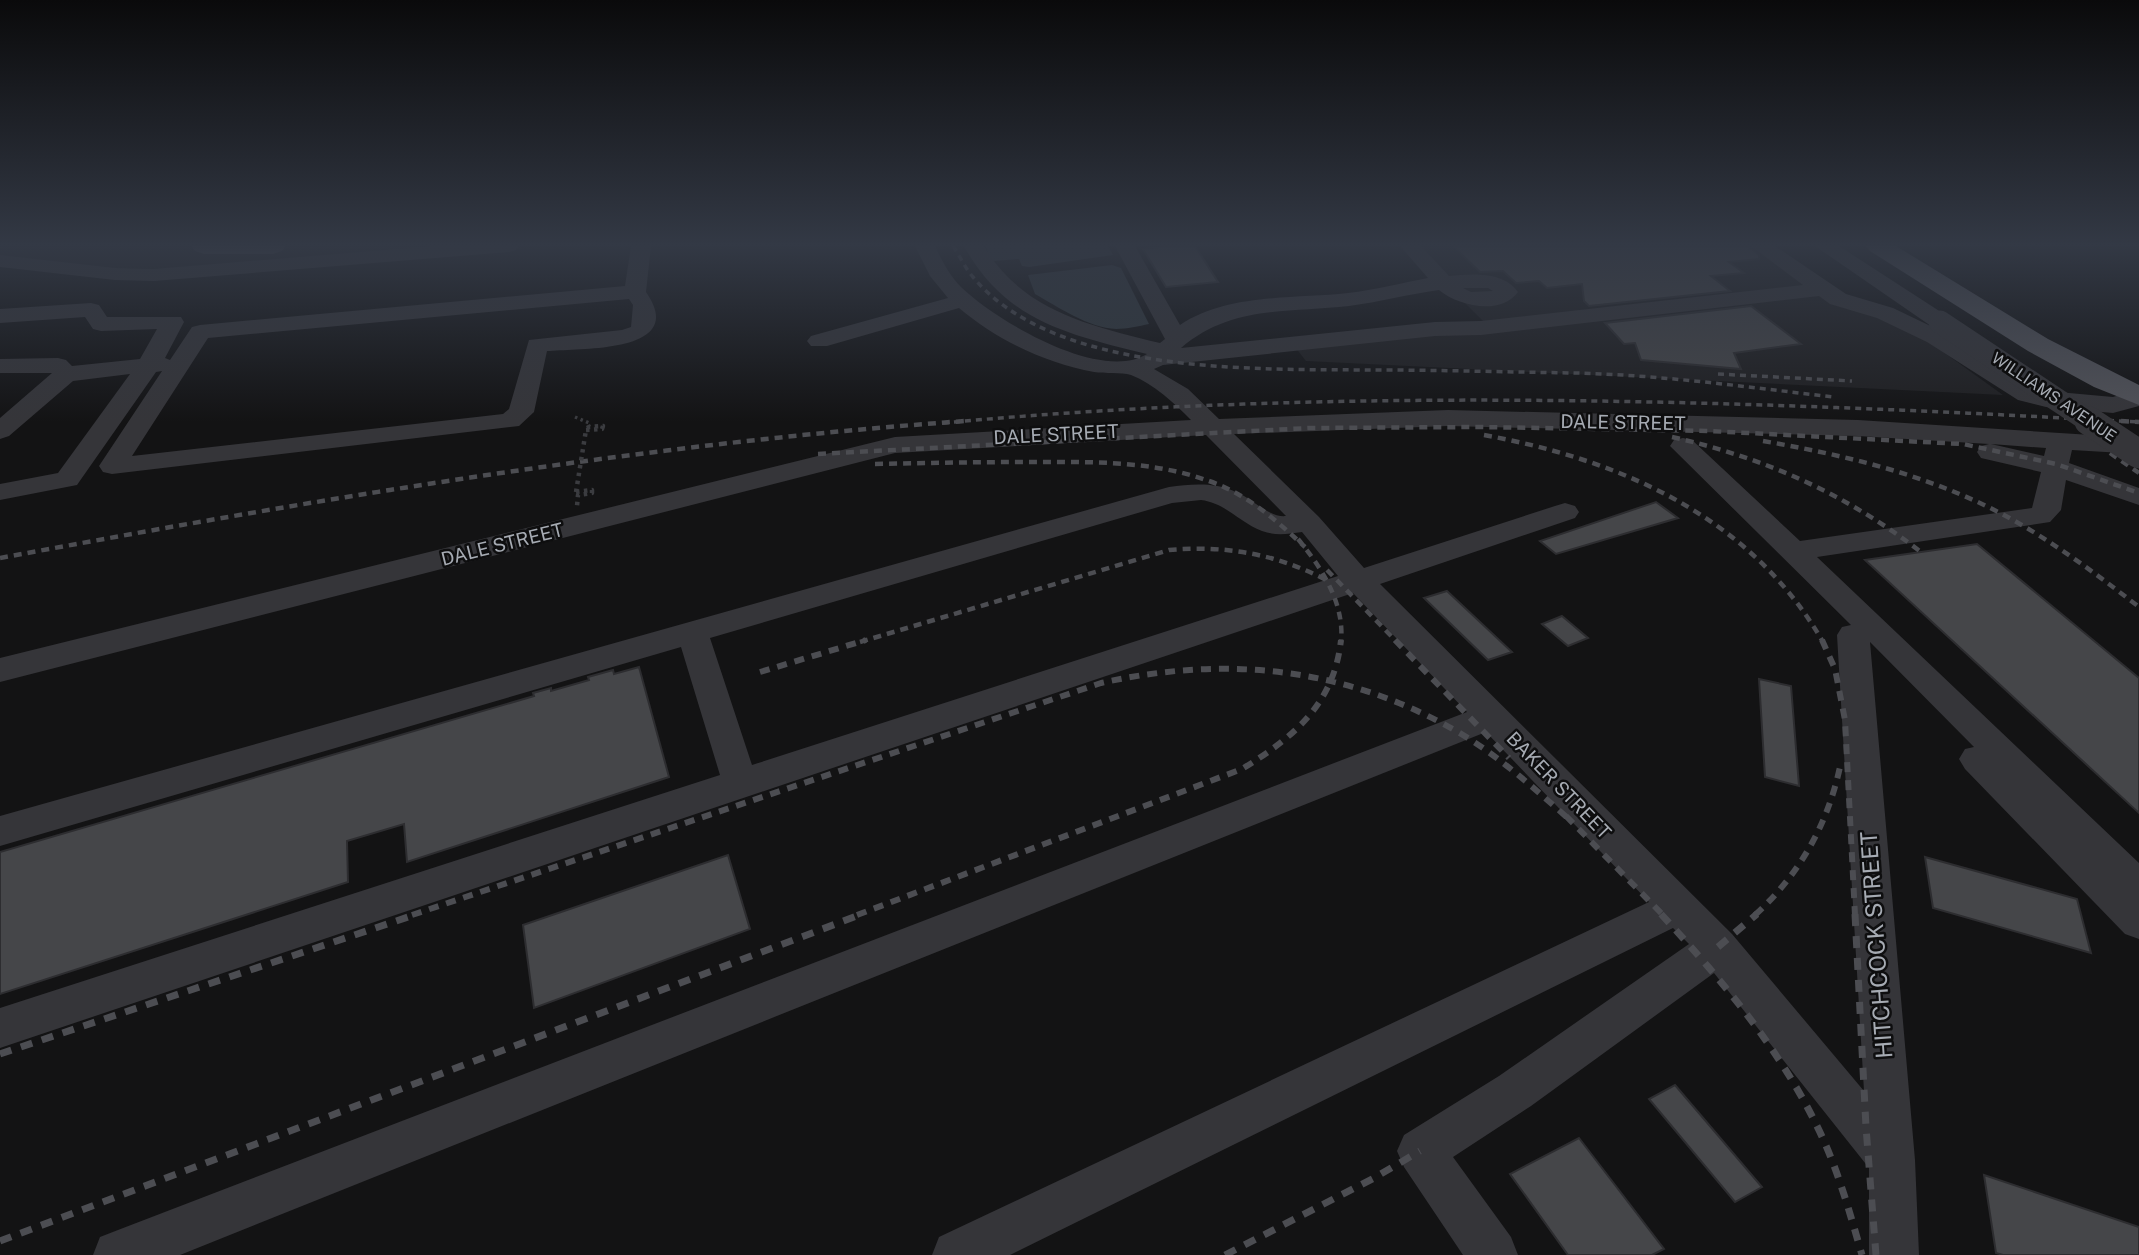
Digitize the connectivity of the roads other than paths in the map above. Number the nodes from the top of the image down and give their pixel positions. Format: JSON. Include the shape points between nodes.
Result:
{"nodes":[{"id":1,"x":498,"y":305,"type":"edge"},
{"id":2,"x":644,"y":305,"type":"edge"},
{"id":3,"x":948,"y":305,"type":"edge"},
{"id":4,"x":970,"y":305,"type":"edge"},
{"id":5,"x":1029,"y":305,"type":"edge"},
{"id":6,"x":1148,"y":305,"type":"edge"},
{"id":7,"x":1299,"y":305,"type":"edge"},
{"id":8,"x":1686,"y":305,"type":"edge"},
{"id":9,"x":1855,"y":305,"type":"edge"},
{"id":10,"x":1914,"y":305,"type":"edge"},
{"id":11,"x":1972,"y":305,"type":"edge"},
{"id":12,"x":0,"y":316,"type":"edge"},
{"id":13,"x":819,"y":341,"type":"dead end"},
{"id":14,"x":1166,"y":350,"type":"junction"},
{"id":15,"x":180,"y":362,"type":"junction"},
{"id":16,"x":149,"y":365,"type":"junction"},
{"id":17,"x":0,"y":366,"type":"edge"},
{"id":18,"x":1134,"y":367,"type":"junction"},
{"id":19,"x":66,"y":374,"type":"junction"},
{"id":20,"x":2139,"y":396,"type":"edge"},
{"id":21,"x":1210,"y":426,"type":"junction"},
{"id":22,"x":0,"y":431,"type":"edge"},
{"id":23,"x":1683,"y":446,"type":"dead end"},
{"id":24,"x":2139,"y":446,"type":"edge"},
{"id":25,"x":2058,"y":454,"type":"junction"},
{"id":26,"x":2139,"y":454,"type":"edge"},
{"id":27,"x":105,"y":476,"type":"dead end"},
{"id":28,"x":67,"y":479,"type":"junction"},
{"id":29,"x":0,"y":492,"type":"edge"},
{"id":30,"x":1711,"y":496,"type":"dead end"},
{"id":31,"x":2139,"y":497,"type":"edge"},
{"id":32,"x":1565,"y":512,"type":"dead end"},
{"id":33,"x":1309,"y":523,"type":"junction"},
{"id":34,"x":1793,"y":551,"type":"junction"},
{"id":35,"x":1359,"y":581,"type":"junction"},
{"id":36,"x":692,"y":631,"type":"junction"},
{"id":37,"x":1853,"y":635,"type":"junction"},
{"id":38,"x":0,"y":670,"type":"edge"},
{"id":39,"x":1491,"y":716,"type":"junction"},
{"id":40,"x":741,"y":785,"type":"junction"},
{"id":41,"x":0,"y":831,"type":"edge"},
{"id":42,"x":2139,"y":888,"type":"edge"},
{"id":43,"x":1678,"y":906,"type":"junction"},
{"id":44,"x":2139,"y":922,"type":"edge"},
{"id":45,"x":1718,"y":947,"type":"junction"},
{"id":46,"x":0,"y":1028,"type":"edge"},
{"id":47,"x":1892,"y":1160,"type":"junction"},
{"id":48,"x":118,"y":1255,"type":"edge"},
{"id":49,"x":957,"y":1255,"type":"edge"},
{"id":50,"x":1493,"y":1255,"type":"edge"},
{"id":51,"x":1894,"y":1255,"type":"edge"}],
"edges":[{"from":1,"to":15,"type":"street","via":[[200,332]]},
{"from":2,"to":15,"type":"street","via":[[642,328],[636,334],[537,345],[521,412],[504,424],[112,466]]},
{"from":3,"to":13,"type":"street"},
{"from":4,"to":18,"type":"street","via":[[1006,330],[1055,352],[1101,367]]},
{"from":5,"to":14,"type":"street","via":[[1091,331]]},
{"from":6,"to":14,"type":"street"},
{"from":7,"to":14,"type":"street","via":[[1206,320]]},
{"from":8,"to":14,"type":"street","via":[[1481,328]]},
{"from":9,"to":20,"type":"street","via":[[1885,313],[1935,337],[2027,395],[2113,405]]},
{"from":10,"to":26,"type":"street","name":"WILLIAMS AVENUE","bridge":true},
{"from":11,"to":20,"type":"main road","via":[[2049,353]]},
{"from":12,"to":16,"type":"street","via":[[91,310],[101,324],[173,322]]},
{"from":14,"to":18,"type":"street"},
{"from":15,"to":16,"type":"street"},
{"from":16,"to":19,"type":"street"},
{"from":16,"to":28,"type":"street"},
{"from":17,"to":19,"type":"street","via":[[58,365]]},
{"from":18,"to":21,"type":"street","name":"BAKER STREET","via":[[1171,387]]},
{"from":19,"to":22,"type":"street"},
{"from":21,"to":25,"type":"street","name":"DALE STREET","via":[[1448,418],[1858,428]]},
{"from":21,"to":33,"type":"street","name":"BAKER STREET"},
{"from":21,"to":38,"type":"street","name":"DALE STREET","via":[[878,448]]},
{"from":23,"to":34,"type":"street"},
{"from":24,"to":25,"type":"street","name":"DALE STREET"},
{"from":25,"to":31,"type":"street"},
{"from":25,"to":34,"type":"street","via":[[2048,510],[2040,516]]},
{"from":27,"to":28,"type":"street"},
{"from":28,"to":29,"type":"street"},
{"from":30,"to":37,"type":"street"},
{"from":32,"to":35,"type":"street"},
{"from":33,"to":35,"type":"street","name":"BAKER STREET"},
{"from":33,"to":36,"type":"street","via":[[1269,524],[1220,493],[1169,495]]},
{"from":34,"to":42,"type":"street"},
{"from":35,"to":39,"type":"street","name":"BAKER STREET"},
{"from":35,"to":40,"type":"street"},
{"from":36,"to":40,"type":"street"},
{"from":36,"to":41,"type":"street"},
{"from":37,"to":44,"type":"street"},
{"from":37,"to":47,"type":"street","name":"HITCHCOCK STREET"},
{"from":39,"to":43,"type":"street","name":"BAKER STREET"},
{"from":39,"to":48,"type":"street"},
{"from":40,"to":46,"type":"street"},
{"from":43,"to":45,"type":"street","name":"BAKER STREET"},
{"from":43,"to":49,"type":"street"},
{"from":45,"to":47,"type":"street","name":"BAKER STREET"},
{"from":45,"to":50,"type":"street","via":[[1515,1091],[1420,1151]]},
{"from":47,"to":51,"type":"street","name":"HITCHCOCK STREET"}]}
